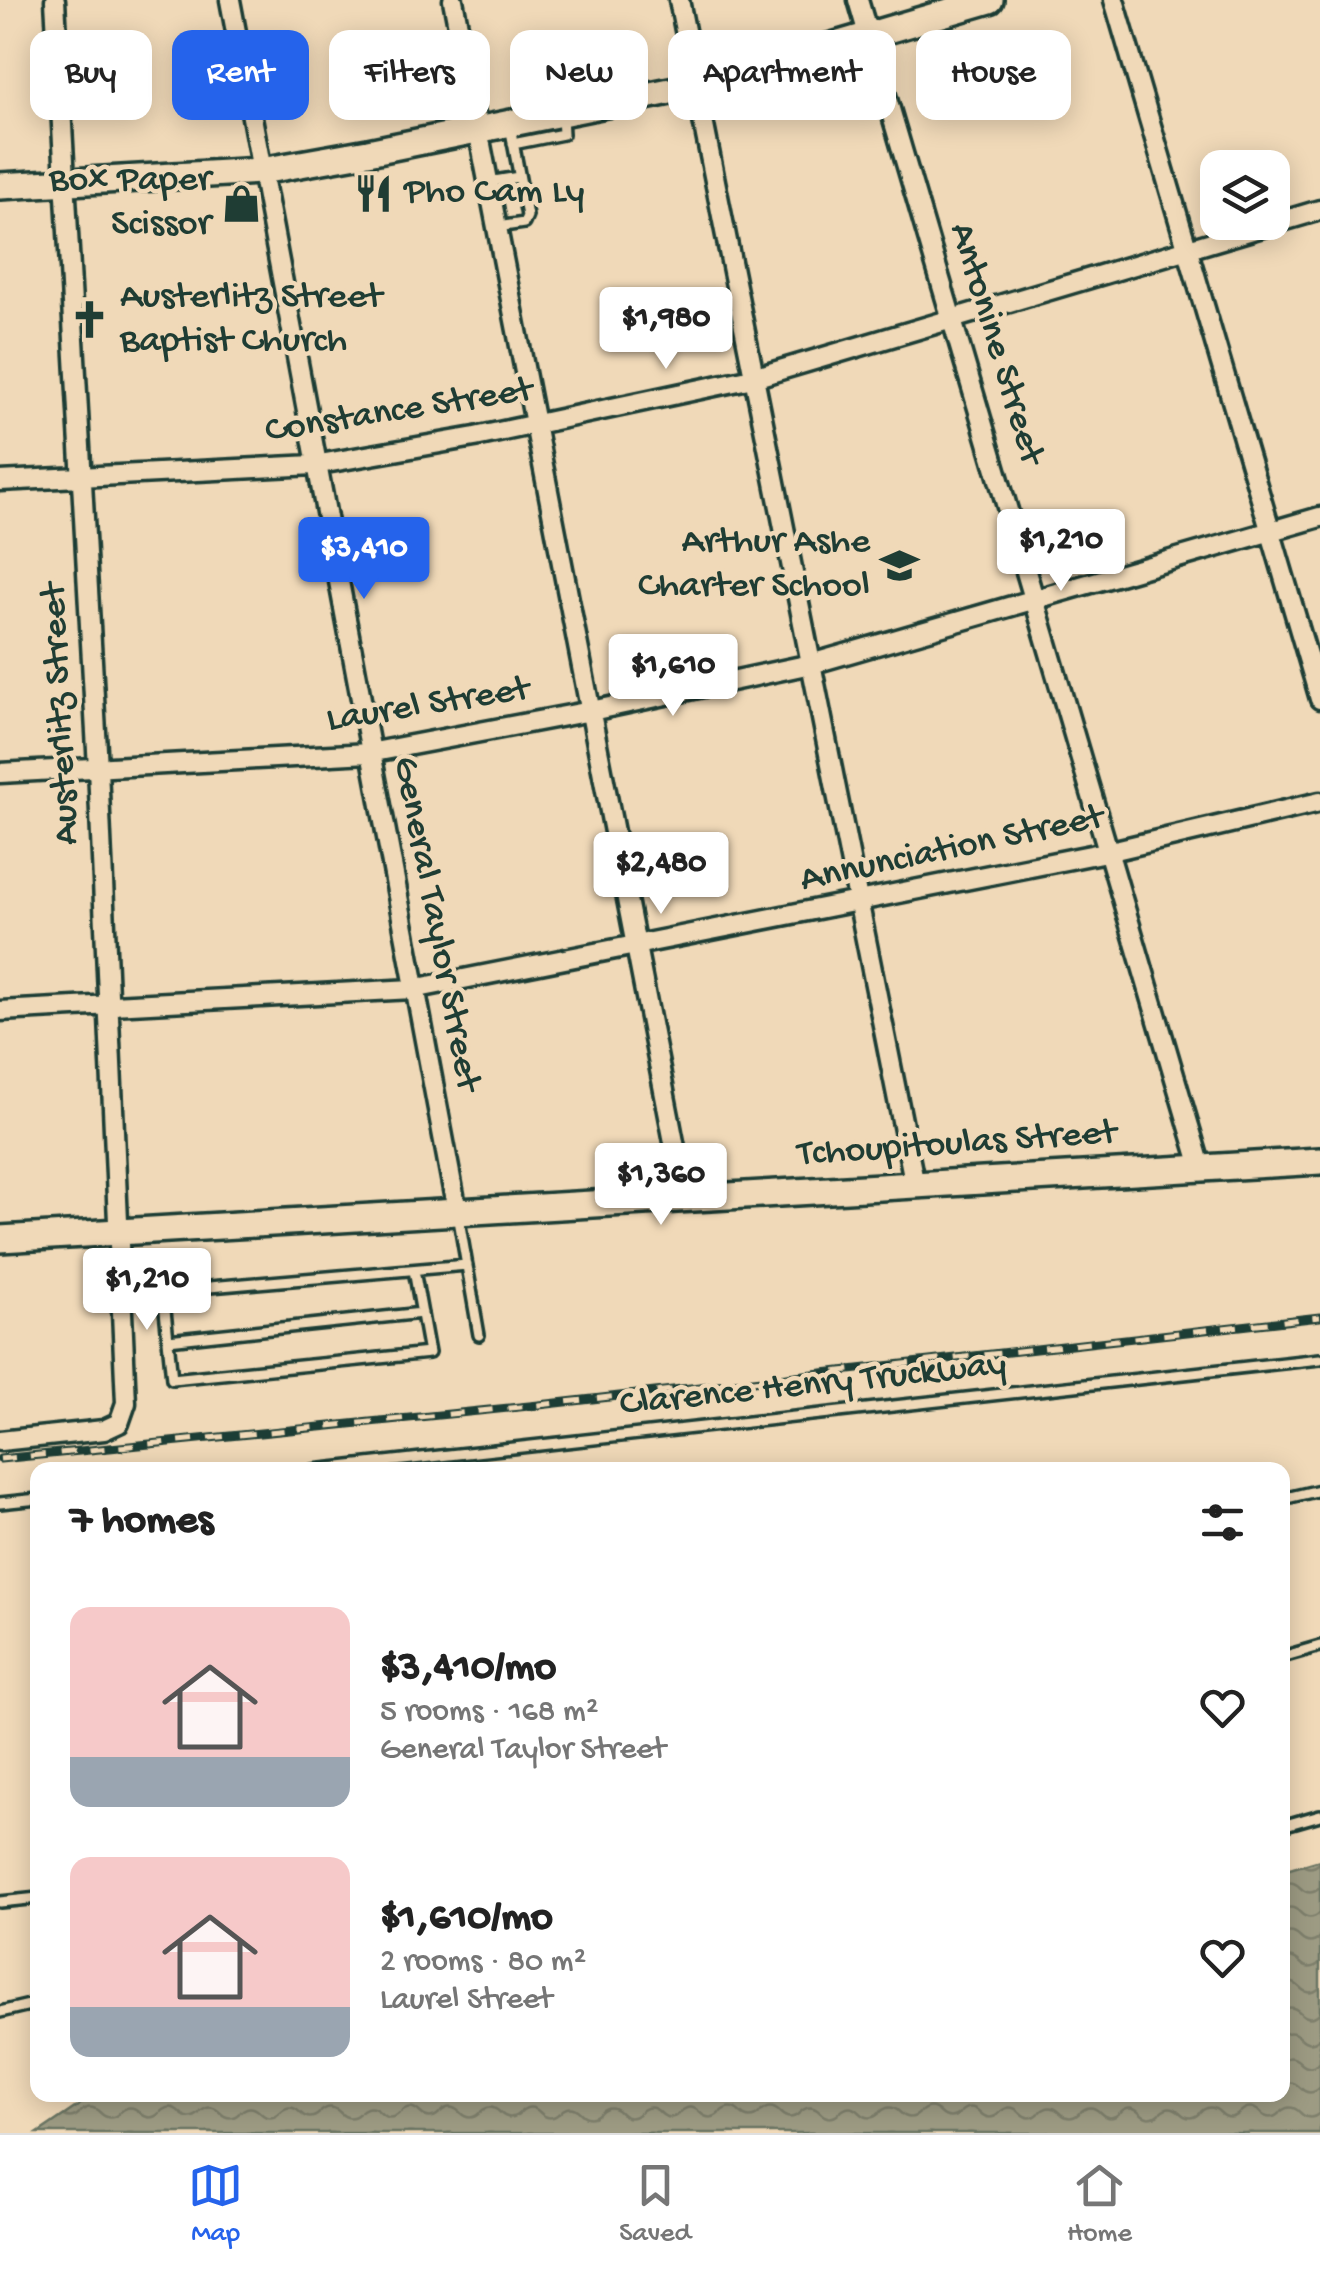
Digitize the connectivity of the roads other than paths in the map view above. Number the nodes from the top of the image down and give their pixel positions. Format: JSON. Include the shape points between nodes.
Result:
{"nodes":[{"id":1,"x":54,"y":0,"type":"edge"},
{"id":2,"x":230,"y":0,"type":"edge"},
{"id":3,"x":453,"y":0,"type":"edge"},
{"id":4,"x":679,"y":0,"type":"edge"},
{"id":5,"x":858,"y":0,"type":"edge"},
{"id":6,"x":990,"y":0,"type":"edge"},
{"id":7,"x":1114,"y":0,"type":"edge"},
{"id":8,"x":685,"y":30,"type":"edge"},
{"id":9,"x":867,"y":30,"type":"edge"},
{"id":10,"x":885,"y":30,"type":"edge"},
{"id":11,"x":668,"y":92,"type":"edge"},
{"id":12,"x":703,"y":120,"type":"edge"},
{"id":13,"x":894,"y":120,"type":"edge"},
{"id":14,"x":478,"y":131,"type":"junction"},
{"id":15,"x":511,"y":134,"type":"junction"},
{"id":16,"x":261,"y":171,"type":"junction"},
{"id":17,"x":520,"y":176,"type":"junction"},
{"id":18,"x":66,"y":182,"type":"junction"},
{"id":19,"x":488,"y":182,"type":"junction"},
{"id":20,"x":0,"y":186,"type":"edge"},
{"id":21,"x":1320,"y":210,"type":"edge"},
{"id":22,"x":497,"y":228,"type":"junction"},
{"id":23,"x":1188,"y":249,"type":"junction"},
{"id":24,"x":954,"y":319,"type":"junction"},
{"id":25,"x":753,"y":378,"type":"junction"},
{"id":26,"x":536,"y":424,"type":"junction"},
{"id":27,"x":314,"y":465,"type":"junction"},
{"id":28,"x":83,"y":476,"type":"junction"},
{"id":29,"x":0,"y":481,"type":"edge"},
{"id":30,"x":1320,"y":516,"type":"edge"},
{"id":31,"x":1270,"y":531,"type":"junction"},
{"id":32,"x":1037,"y":598,"type":"junction"},
{"id":33,"x":811,"y":664,"type":"junction"},
{"id":34,"x":1320,"y":699,"type":"edge"},
{"id":35,"x":591,"y":712,"type":"junction"},
{"id":36,"x":369,"y":753,"type":"junction"},
{"id":37,"x":98,"y":768,"type":"junction"},
{"id":38,"x":0,"y":773,"type":"edge"},
{"id":39,"x":1320,"y":802,"type":"edge"},
{"id":40,"x":1111,"y":852,"type":"junction"},
{"id":41,"x":861,"y":903,"type":"junction"},
{"id":42,"x":637,"y":946,"type":"junction"},
{"id":43,"x":413,"y":989,"type":"junction"},
{"id":44,"x":108,"y":1005,"type":"junction"},
{"id":45,"x":0,"y":1011,"type":"edge"},
{"id":46,"x":1320,"y":1161,"type":"edge"},
{"id":47,"x":1201,"y":1167,"type":"junction"},
{"id":48,"x":915,"y":1186,"type":"junction"},
{"id":49,"x":685,"y":1200,"type":"junction"},
{"id":50,"x":458,"y":1212,"type":"junction"},
{"id":51,"x":0,"y":1222,"type":"edge"},
{"id":52,"x":121,"y":1233,"type":"junction"},
{"id":53,"x":0,"y":1240,"type":"edge"},
{"id":54,"x":467,"y":1266,"type":"junction"},
{"id":55,"x":414,"y":1270,"type":"junction"},
{"id":56,"x":164,"y":1291,"type":"junction"},
{"id":57,"x":122,"y":1293,"type":"junction"},
{"id":58,"x":422,"y":1313,"type":"junction"},
{"id":59,"x":479,"y":1335,"type":"dead end"},
{"id":60,"x":168,"y":1340,"type":"junction"},
{"id":61,"x":1320,"y":1359,"type":"edge"},
{"id":62,"x":0,"y":1441,"type":"edge"},
{"id":63,"x":386,"y":1462,"type":"edge"},
{"id":64,"x":1320,"y":1490,"type":"edge"},
{"id":65,"x":1290,"y":1496,"type":"edge"},
{"id":66,"x":30,"y":1500,"type":"edge"},
{"id":67,"x":0,"y":1503,"type":"edge"},
{"id":68,"x":1320,"y":1646,"type":"edge"},
{"id":69,"x":1290,"y":1655,"type":"edge"},
{"id":70,"x":1320,"y":1816,"type":"edge"},
{"id":71,"x":1290,"y":1824,"type":"edge"},
{"id":72,"x":30,"y":1899,"type":"edge"},
{"id":73,"x":0,"y":1902,"type":"edge"},
{"id":74,"x":30,"y":2006,"type":"edge"},
{"id":75,"x":0,"y":2012,"type":"edge"}],
"edges":[{"from":1,"to":18,"type":"street","name":"Austerlitz Street"},
{"from":2,"to":16,"type":"street","name":"General Taylor Street"},
{"from":3,"to":14,"type":"street"},
{"from":4,"to":8,"type":"street"},
{"from":5,"to":9,"type":"street","name":"Antonine Street"},
{"from":6,"to":10,"type":"street"},
{"from":7,"to":23,"type":"street"},
{"from":11,"to":15,"type":"street","via":[[562,114]]},
{"from":12,"to":25,"type":"street"},
{"from":13,"to":24,"type":"street","name":"Antonine Street"},
{"from":14,"to":15,"type":"street"},
{"from":14,"to":16,"type":"street"},
{"from":14,"to":19,"type":"street"},
{"from":15,"to":17,"type":"lane"},
{"from":16,"to":18,"type":"street"},
{"from":16,"to":27,"type":"street","name":"General Taylor Street"},
{"from":17,"to":19,"type":"lane"},
{"from":17,"to":22,"type":"lane","via":[[526,220]]},
{"from":18,"to":20,"type":"street"},
{"from":18,"to":28,"type":"street","name":"Austerlitz Street"},
{"from":19,"to":22,"type":"street"},
{"from":21,"to":23,"type":"street","name":"Constance Street"},
{"from":22,"to":26,"type":"street"},
{"from":23,"to":24,"type":"street","name":"Constance Street"},
{"from":23,"to":31,"type":"street"},
{"from":24,"to":25,"type":"street","name":"Constance Street"},
{"from":24,"to":32,"type":"street","name":"Antonine Street"},
{"from":25,"to":26,"type":"street","name":"Constance Street"},
{"from":25,"to":33,"type":"street"},
{"from":26,"to":27,"type":"street","name":"Constance Street"},
{"from":26,"to":35,"type":"street"},
{"from":27,"to":28,"type":"street","name":"Constance Street"},
{"from":27,"to":36,"type":"street","name":"General Taylor Street"},
{"from":28,"to":29,"type":"street","name":"Constance Street"},
{"from":28,"to":37,"type":"street","name":"Austerlitz Street"},
{"from":30,"to":31,"type":"street","name":"Laurel Street"},
{"from":31,"to":32,"type":"street","name":"Laurel Street"},
{"from":31,"to":34,"type":"street"},
{"from":32,"to":33,"type":"street","name":"Laurel Street"},
{"from":32,"to":40,"type":"street","name":"Antonine Street"},
{"from":33,"to":35,"type":"street","name":"Laurel Street"},
{"from":33,"to":41,"type":"street"},
{"from":35,"to":36,"type":"street","name":"Laurel Street"},
{"from":35,"to":42,"type":"street"},
{"from":36,"to":37,"type":"street","name":"Laurel Street"},
{"from":36,"to":43,"type":"street","name":"General Taylor Street"},
{"from":37,"to":38,"type":"street","name":"Laurel Street"},
{"from":37,"to":44,"type":"street","name":"Austerlitz Street"},
{"from":39,"to":40,"type":"street","name":"Annunciation Street"},
{"from":40,"to":41,"type":"street","name":"Annunciation Street"},
{"from":40,"to":47,"type":"street","name":"Antonine Street"},
{"from":41,"to":42,"type":"street","name":"Annunciation Street"},
{"from":41,"to":48,"type":"street"},
{"from":42,"to":43,"type":"street","name":"Annunciation Street"},
{"from":42,"to":49,"type":"street"},
{"from":43,"to":44,"type":"street","name":"Annunciation Street"},
{"from":43,"to":50,"type":"street","name":"General Taylor Street"},
{"from":44,"to":45,"type":"street","name":"Annunciation Street"},
{"from":44,"to":52,"type":"street","name":"Austerlitz Street"},
{"from":46,"to":47,"type":"street","name":"Tchoupitoulas Street"},
{"from":47,"to":48,"type":"street","name":"Tchoupitoulas Street"},
{"from":48,"to":49,"type":"street","name":"Tchoupitoulas Street"},
{"from":49,"to":50,"type":"street","name":"Tchoupitoulas Street"},
{"from":50,"to":52,"type":"street","name":"Tchoupitoulas Street"},
{"from":50,"to":54,"type":"lane"},
{"from":51,"to":53,"type":"lane"},
{"from":52,"to":53,"type":"street","name":"Tchoupitoulas Street"},
{"from":52,"to":57,"type":"street","name":"Austerlitz Street"},
{"from":54,"to":55,"type":"lane"},
{"from":54,"to":59,"type":"lane"},
{"from":55,"to":56,"type":"lane"},
{"from":55,"to":58,"type":"lane"},
{"from":56,"to":57,"type":"lane"},
{"from":56,"to":60,"type":"lane"},
{"from":57,"to":62,"type":"street","name":"Austerlitz Street","via":[[126,1404],[118,1423]]},
{"from":58,"to":60,"type":"lane"},
{"from":58,"to":60,"type":"lane","via":[[429,1352],[172,1379]]},
{"from":61,"to":63,"type":"lane","name":"Clarence Henry Truckway"},
{"from":64,"to":65,"type":"lane"},
{"from":66,"to":67,"type":"lane"},
{"from":68,"to":69,"type":"lane"},
{"from":70,"to":71,"type":"lane"},
{"from":72,"to":73,"type":"lane"},
{"from":74,"to":75,"type":"lane"}]}
